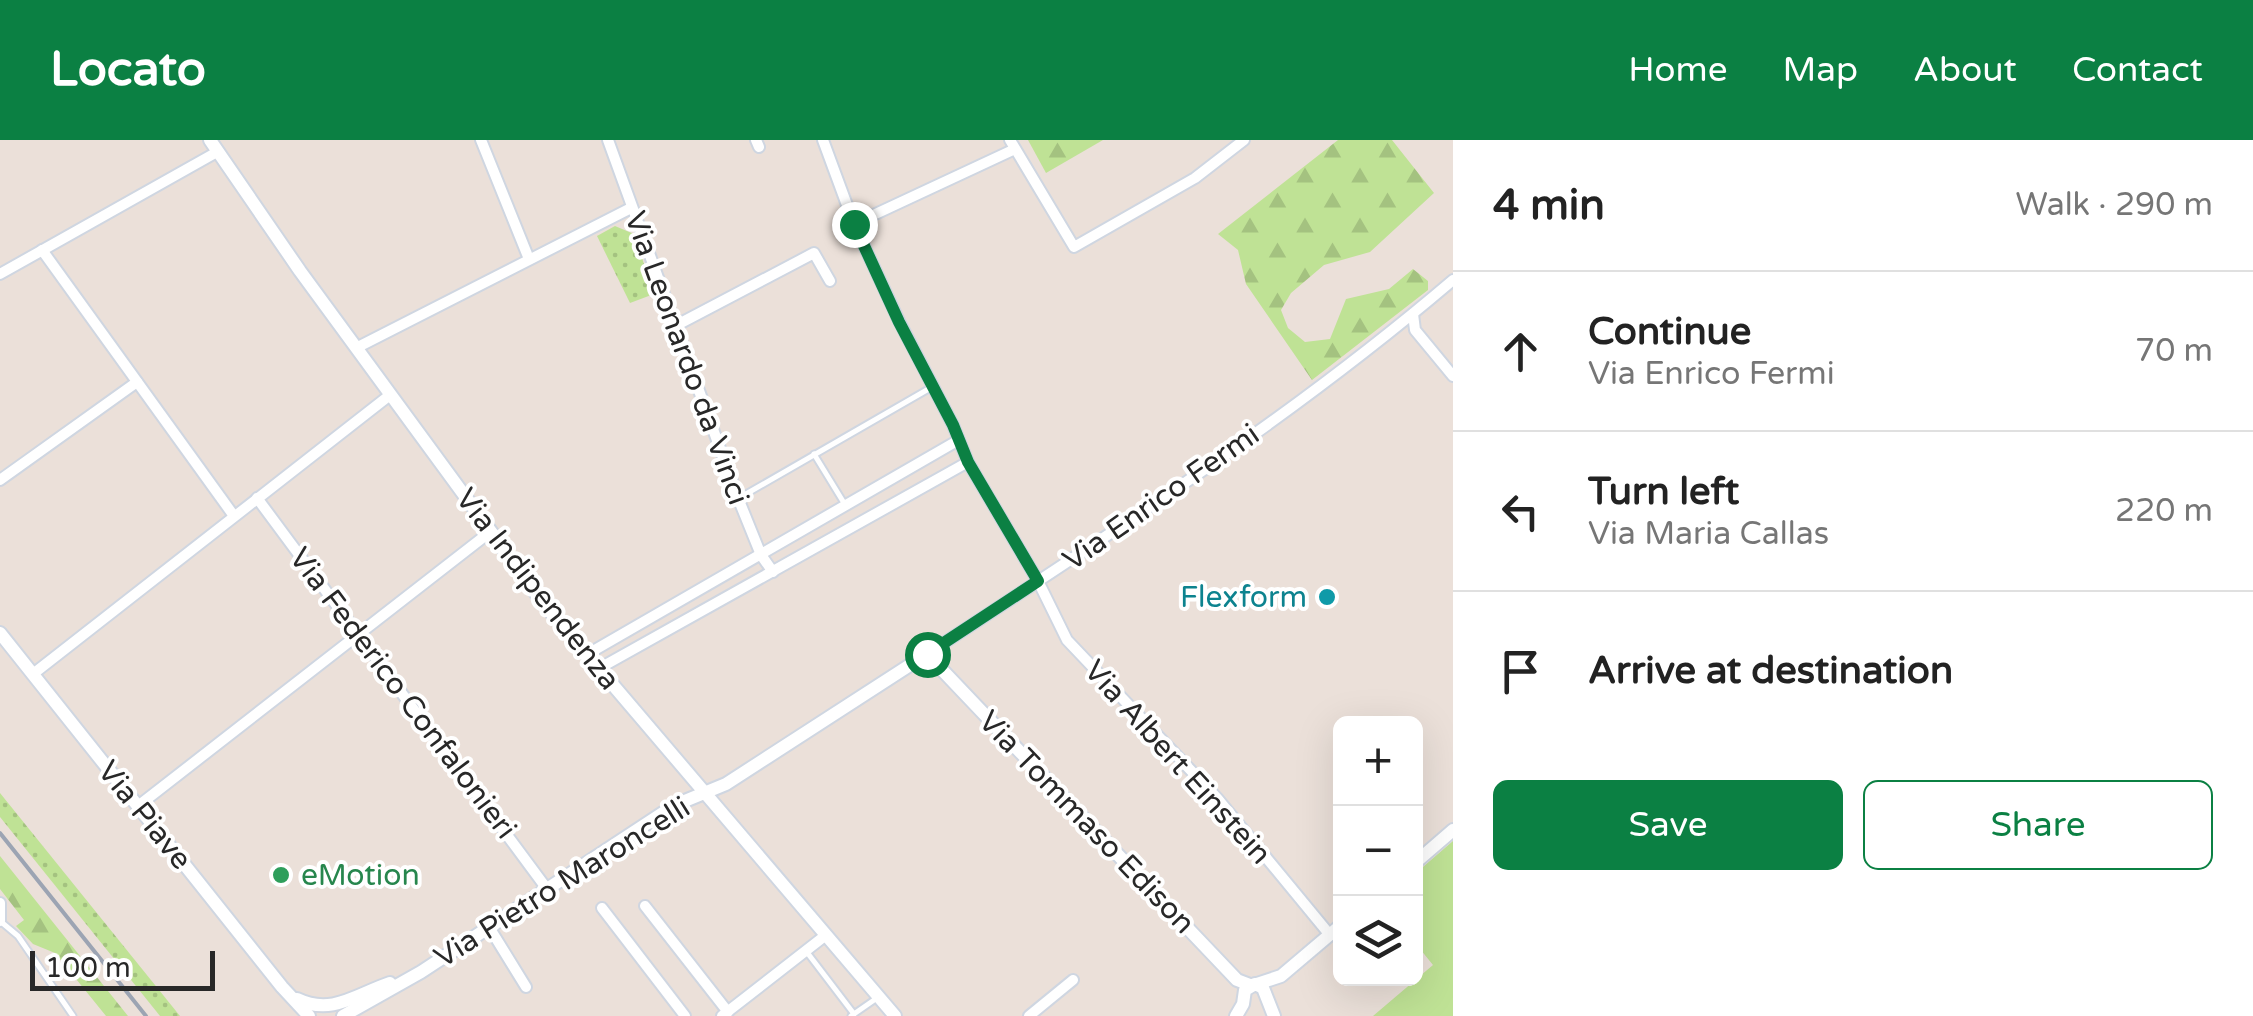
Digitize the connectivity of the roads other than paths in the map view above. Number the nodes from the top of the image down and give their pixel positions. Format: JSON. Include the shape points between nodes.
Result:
{"nodes":[{"id":1,"x":481,"y":140,"type":"edge"},
{"id":2,"x":608,"y":140,"type":"edge"},
{"id":3,"x":822,"y":140,"type":"edge"},
{"id":4,"x":1244,"y":140,"type":"edge"},
{"id":5,"x":1013,"y":144,"type":"edge"},
{"id":6,"x":213,"y":146,"type":"edge"},
{"id":7,"x":632,"y":208,"type":"junction"},
{"id":8,"x":854,"y":224,"type":"junction"},
{"id":9,"x":42,"y":250,"type":"junction"},
{"id":10,"x":529,"y":259,"type":"junction"},
{"id":11,"x":0,"y":274,"type":"edge"},
{"id":12,"x":1453,"y":280,"type":"edge"},
{"id":13,"x":830,"y":281,"type":"dead end"},
{"id":14,"x":1413,"y":314,"type":"junction"},
{"id":15,"x":675,"y":326,"type":"junction"},
{"id":16,"x":356,"y":348,"type":"junction"},
{"id":17,"x":1453,"y":376,"type":"edge"},
{"id":18,"x":137,"y":382,"type":"junction"},
{"id":19,"x":932,"y":386,"type":"junction"},
{"id":20,"x":390,"y":395,"type":"junction"},
{"id":21,"x":957,"y":440,"type":"junction"},
{"id":22,"x":814,"y":454,"type":"junction"},
{"id":23,"x":968,"y":462,"type":"junction"},
{"id":24,"x":0,"y":480,"type":"edge"},
{"id":25,"x":258,"y":498,"type":"junction"},
{"id":26,"x":738,"y":498,"type":"junction"},
{"id":27,"x":846,"y":506,"type":"junction"},
{"id":28,"x":234,"y":516,"type":"junction"},
{"id":29,"x":490,"y":532,"type":"junction"},
{"id":30,"x":761,"y":555,"type":"junction"},
{"id":31,"x":772,"y":572,"type":"junction"},
{"id":32,"x":1038,"y":581,"type":"junction"},
{"id":33,"x":0,"y":633,"type":"edge"},
{"id":34,"x":359,"y":634,"type":"junction"},
{"id":35,"x":927,"y":654,"type":"junction"},
{"id":36,"x":586,"y":655,"type":"junction"},
{"id":37,"x":598,"y":669,"type":"junction"},
{"id":38,"x":32,"y":674,"type":"junction"},
{"id":39,"x":705,"y":794,"type":"junction"},
{"id":40,"x":138,"y":806,"type":"junction"},
{"id":41,"x":1453,"y":830,"type":"edge"},
{"id":42,"x":1423,"y":856,"type":"edge"},
{"id":43,"x":547,"y":889,"type":"junction"},
{"id":44,"x":0,"y":903,"type":"edge"},
{"id":45,"x":644,"y":906,"type":"dead end"},
{"id":46,"x":602,"y":908,"type":"dead end"},
{"id":47,"x":0,"y":921,"type":"edge"},
{"id":48,"x":489,"y":927,"type":"junction"},
{"id":49,"x":1333,"y":928,"type":"edge"},
{"id":50,"x":1333,"y":932,"type":"edge"},
{"id":51,"x":826,"y":935,"type":"junction"},
{"id":52,"x":806,"y":951,"type":"junction"},
{"id":53,"x":421,"y":972,"type":"junction"},
{"id":54,"x":1282,"y":976,"type":"junction"},
{"id":55,"x":1073,"y":980,"type":"dead end"},
{"id":56,"x":1253,"y":984,"type":"junction"},
{"id":57,"x":526,"y":987,"type":"dead end"},
{"id":58,"x":286,"y":991,"type":"junction"},
{"id":59,"x":879,"y":996,"type":"junction"},
{"id":60,"x":363,"y":1011,"type":"edge"},
{"id":61,"x":725,"y":1014,"type":"edge"},
{"id":62,"x":852,"y":1015,"type":"edge"},
{"id":63,"x":1274,"y":1015,"type":"edge"},
{"id":64,"x":73,"y":1016,"type":"edge"},
{"id":65,"x":301,"y":1016,"type":"edge"},
{"id":66,"x":309,"y":1016,"type":"edge"},
{"id":67,"x":343,"y":1016,"type":"edge"},
{"id":68,"x":684,"y":1016,"type":"edge"},
{"id":69,"x":895,"y":1016,"type":"edge"},
{"id":70,"x":1029,"y":1016,"type":"edge"},
{"id":71,"x":1236,"y":1016,"type":"edge"}],
"edges":[{"from":1,"to":10,"type":"street"},
{"from":2,"to":7,"type":"street","name":"Via Leonardo da Vinci"},
{"from":3,"to":8,"type":"street","name":"Via Albert Einstein"},
{"from":4,"to":5,"type":"street","via":[[1195,178],[1074,247]]},
{"from":5,"to":8,"type":"street"},
{"from":6,"to":9,"type":"street"},
{"from":6,"to":16,"type":"street","name":"Via Indipendenza"},
{"from":7,"to":10,"type":"street"},
{"from":7,"to":15,"type":"street","name":"Via Leonardo da Vinci"},
{"from":8,"to":19,"type":"street","name":"Via Albert Einstein"},
{"from":9,"to":11,"type":"street"},
{"from":9,"to":18,"type":"street"},
{"from":10,"to":16,"type":"street"},
{"from":12,"to":14,"type":"street","name":"Via Enrico Fermi"},
{"from":13,"to":15,"type":"street","via":[[814,253]]},
{"from":14,"to":17,"type":"street","via":[[1415,330]]},
{"from":14,"to":32,"type":"street","name":"Via Enrico Fermi","via":[[1316,390]]},
{"from":15,"to":26,"type":"street","name":"Via Leonardo da Vinci"},
{"from":16,"to":20,"type":"street","name":"Via Indipendenza"},
{"from":18,"to":24,"type":"street"},
{"from":18,"to":28,"type":"street"},
{"from":19,"to":21,"type":"street","name":"Via Albert Einstein"},
{"from":19,"to":22,"type":"lane"},
{"from":20,"to":25,"type":"street"},
{"from":20,"to":29,"type":"street","name":"Via Indipendenza"},
{"from":21,"to":23,"type":"street","name":"Via Albert Einstein"},
{"from":21,"to":27,"type":"street"},
{"from":22,"to":26,"type":"lane"},
{"from":22,"to":27,"type":"lane"},
{"from":23,"to":31,"type":"street"},
{"from":23,"to":32,"type":"street","name":"Via Albert Einstein"},
{"from":25,"to":28,"type":"street"},
{"from":25,"to":34,"type":"street","name":"Via Federico Confalonieri"},
{"from":26,"to":30,"type":"street","name":"Via Leonardo da Vinci"},
{"from":27,"to":30,"type":"street"},
{"from":28,"to":38,"type":"street"},
{"from":29,"to":34,"type":"street"},
{"from":29,"to":36,"type":"street","name":"Via Indipendenza"},
{"from":30,"to":31,"type":"street","name":"Via Leonardo da Vinci"},
{"from":30,"to":36,"type":"street"},
{"from":31,"to":37,"type":"street"},
{"from":32,"to":35,"type":"street","name":"Via Enrico Fermi"},
{"from":32,"to":49,"type":"street","name":"Via Albert Einstein","via":[[1068,640]]},
{"from":33,"to":38,"type":"street","name":"Via Piave"},
{"from":34,"to":40,"type":"street"},
{"from":34,"to":43,"type":"street","name":"Via Federico Confalonieri"},
{"from":35,"to":39,"type":"street","name":"Via Enrico Fermi"},
{"from":35,"to":56,"type":"street","name":"Via Tommaso Edison","via":[[1232,975]]},
{"from":36,"to":37,"type":"street","name":"Via Indipendenza"},
{"from":37,"to":39,"type":"street","name":"Via Indipendenza"},
{"from":38,"to":40,"type":"street","name":"Via Piave"},
{"from":39,"to":43,"type":"street","name":"Via Pietro Maroncelli","via":[[674,805]]},
{"from":39,"to":51,"type":"street","name":"Via Indipendenza"},
{"from":40,"to":58,"type":"street","name":"Via Piave"},
{"from":41,"to":42,"type":"street"},
{"from":43,"to":48,"type":"street","name":"Via Pietro Maroncelli"},
{"from":44,"to":47,"type":"street"},
{"from":45,"to":61,"type":"street"},
{"from":46,"to":68,"type":"street"},
{"from":47,"to":64,"type":"lane","via":[[18,936]]},
{"from":48,"to":53,"type":"street","name":"Via Pietro Maroncelli"},
{"from":48,"to":57,"type":"street"},
{"from":50,"to":54,"type":"street"},
{"from":51,"to":52,"type":"street"},
{"from":51,"to":59,"type":"street","name":"Via Indipendenza"},
{"from":52,"to":61,"type":"street"},
{"from":52,"to":62,"type":"lane"},
{"from":53,"to":58,"type":"street","name":"Via Pietro Maroncelli","via":[[331,1006],[310,1005]]},
{"from":53,"to":60,"type":"street","name":"Via Pietro Maroncelli"},
{"from":54,"to":56,"type":"street"},
{"from":54,"to":63,"type":"street","via":[[1272,997]]},
{"from":55,"to":70,"type":"street"},
{"from":56,"to":63,"type":"street","via":[[1264,988]]},
{"from":56,"to":71,"type":"street"},
{"from":58,"to":65,"type":"street"},
{"from":58,"to":66,"type":"street"},
{"from":59,"to":62,"type":"lane"},
{"from":59,"to":69,"type":"street","name":"Via Indipendenza"},
{"from":60,"to":67,"type":"street","name":"Via Pietro Maroncelli"}]}
